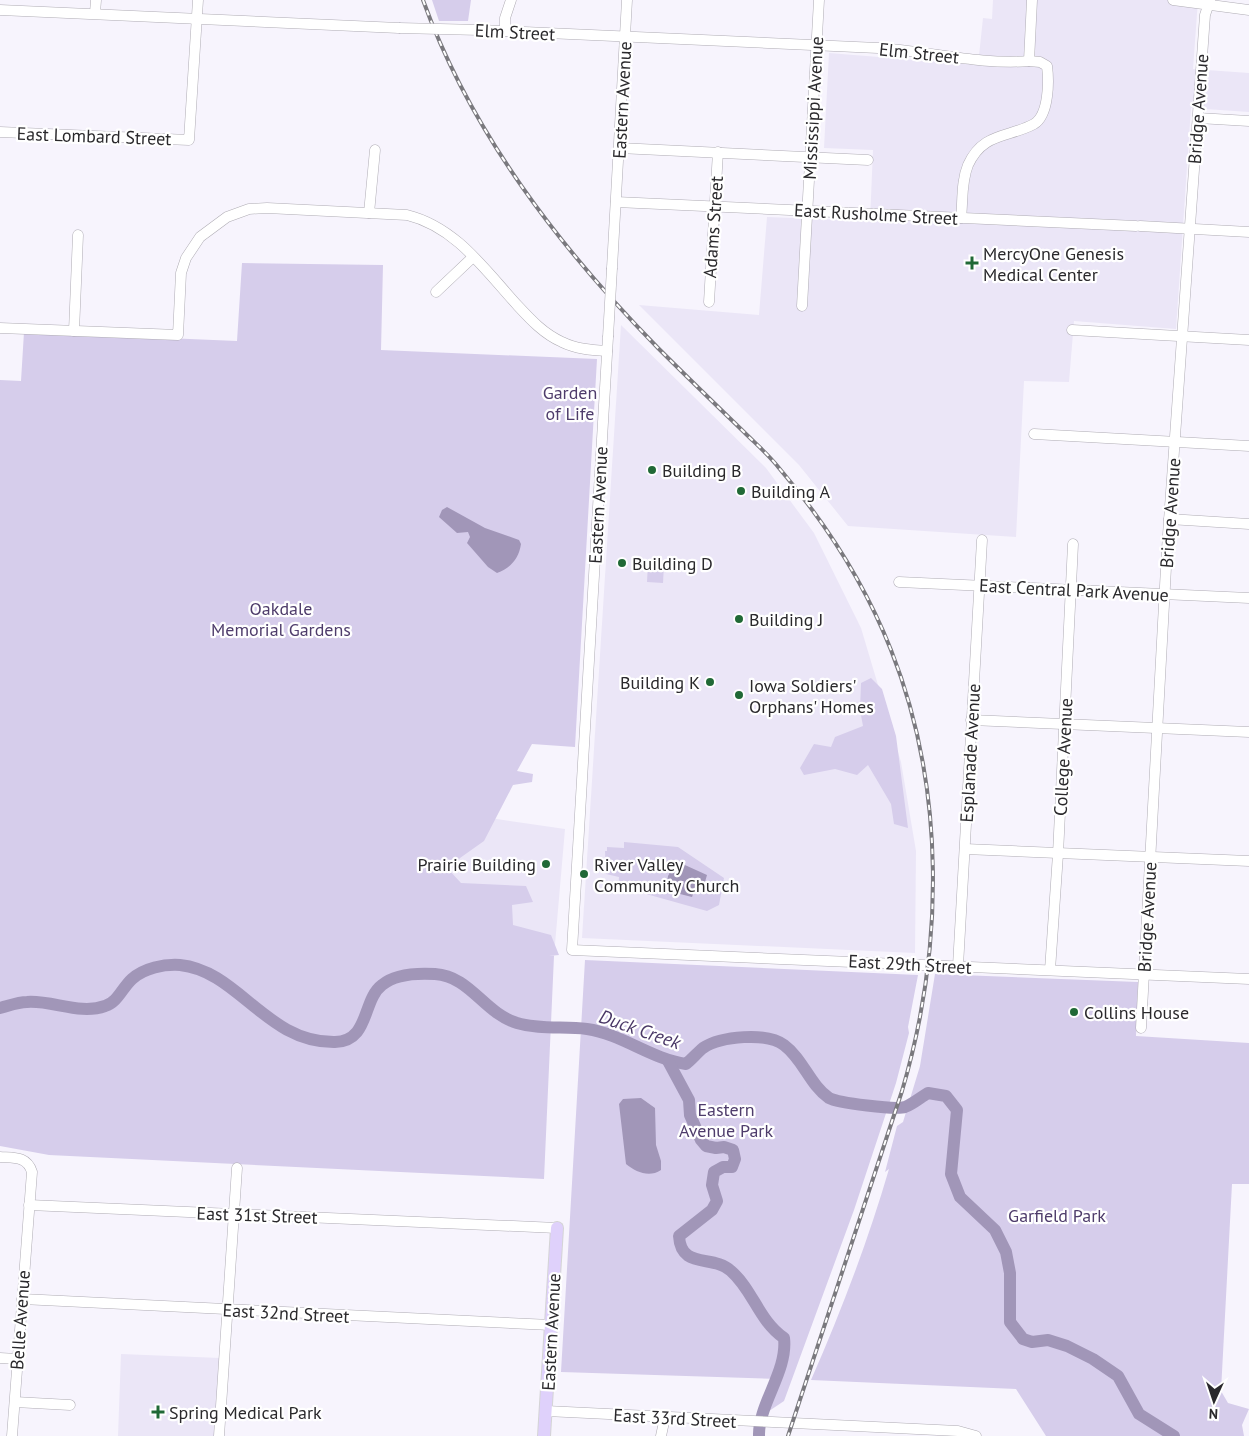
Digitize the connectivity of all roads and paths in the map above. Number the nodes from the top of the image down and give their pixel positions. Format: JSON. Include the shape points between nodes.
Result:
{"nodes":[{"id":1,"x":96,"y":0,"type":"edge"},
{"id":2,"x":198,"y":0,"type":"edge"},
{"id":3,"x":511,"y":0,"type":"edge"},
{"id":4,"x":627,"y":0,"type":"edge"},
{"id":5,"x":819,"y":0,"type":"edge"},
{"id":6,"x":1032,"y":0,"type":"edge"},
{"id":7,"x":1173,"y":0,"type":"edge"},
{"id":8,"x":1209,"y":3,"type":"edge"},
{"id":9,"x":0,"y":10,"type":"edge"},
{"id":10,"x":1249,"y":10,"type":"edge"},
{"id":11,"x":95,"y":13,"type":"junction"},
{"id":12,"x":197,"y":17,"type":"junction"},
{"id":13,"x":506,"y":31,"type":"junction"},
{"id":14,"x":626,"y":36,"type":"junction"},
{"id":15,"x":816,"y":45,"type":"junction"},
{"id":16,"x":1029,"y":61,"type":"junction"},
{"id":17,"x":1198,"y":118,"type":"junction"},
{"id":18,"x":1249,"y":121,"type":"edge"},
{"id":19,"x":0,"y":132,"type":"edge"},
{"id":20,"x":619,"y":148,"type":"junction"},
{"id":21,"x":375,"y":150,"type":"dead end"},
{"id":22,"x":718,"y":152,"type":"junction"},
{"id":23,"x":810,"y":156,"type":"junction"},
{"id":24,"x":868,"y":160,"type":"dead end"},
{"id":25,"x":616,"y":202,"type":"junction"},
{"id":26,"x":715,"y":207,"type":"junction"},
{"id":27,"x":807,"y":211,"type":"junction"},
{"id":28,"x":369,"y":213,"type":"junction"},
{"id":29,"x":962,"y":218,"type":"junction"},
{"id":30,"x":1189,"y":229,"type":"junction"},
{"id":31,"x":1249,"y":232,"type":"edge"},
{"id":32,"x":78,"y":235,"type":"dead end"},
{"id":33,"x":473,"y":257,"type":"junction"},
{"id":34,"x":436,"y":292,"type":"dead end"},
{"id":35,"x":709,"y":302,"type":"dead end"},
{"id":36,"x":802,"y":306,"type":"dead end"},
{"id":37,"x":0,"y":328,"type":"edge"},
{"id":38,"x":1072,"y":330,"type":"dead end"},
{"id":39,"x":74,"y":331,"type":"junction"},
{"id":40,"x":1182,"y":337,"type":"junction"},
{"id":41,"x":1249,"y":340,"type":"edge"},
{"id":42,"x":607,"y":351,"type":"junction"},
{"id":43,"x":1034,"y":434,"type":"dead end"},
{"id":44,"x":1174,"y":442,"type":"junction"},
{"id":45,"x":1249,"y":446,"type":"edge"},
{"id":46,"x":1169,"y":519,"type":"junction"},
{"id":47,"x":1249,"y":524,"type":"edge"},
{"id":48,"x":982,"y":540,"type":"dead end"},
{"id":49,"x":1073,"y":544,"type":"dead end"},
{"id":50,"x":899,"y":582,"type":"dead end"},
{"id":51,"x":979,"y":586,"type":"junction"},
{"id":52,"x":1071,"y":590,"type":"junction"},
{"id":53,"x":1164,"y":594,"type":"junction"},
{"id":54,"x":1249,"y":598,"type":"edge"},
{"id":55,"x":971,"y":720,"type":"junction"},
{"id":56,"x":1064,"y":724,"type":"junction"},
{"id":57,"x":1156,"y":728,"type":"junction"},
{"id":58,"x":1249,"y":732,"type":"edge"},
{"id":59,"x":965,"y":849,"type":"junction"},
{"id":60,"x":1058,"y":854,"type":"junction"},
{"id":61,"x":1150,"y":857,"type":"junction"},
{"id":62,"x":1249,"y":861,"type":"edge"},
{"id":63,"x":572,"y":950,"type":"joint"},
{"id":64,"x":958,"y":966,"type":"junction"},
{"id":65,"x":1050,"y":970,"type":"junction"},
{"id":66,"x":1144,"y":974,"type":"junction"},
{"id":67,"x":1249,"y":979,"type":"edge"},
{"id":68,"x":1141,"y":1028,"type":"dead end"},
{"id":69,"x":0,"y":1157,"type":"edge"},
{"id":70,"x":237,"y":1168,"type":"dead end"},
{"id":71,"x":29,"y":1205,"type":"junction"},
{"id":72,"x":234,"y":1214,"type":"junction"},
{"id":73,"x":557,"y":1228,"type":"joint"},
{"id":74,"x":22,"y":1299,"type":"junction"},
{"id":75,"x":227,"y":1310,"type":"junction"},
{"id":76,"x":551,"y":1325,"type":"junction"},
{"id":77,"x":0,"y":1358,"type":"edge"},
{"id":78,"x":17,"y":1359,"type":"junction"},
{"id":79,"x":15,"y":1402,"type":"junction"},
{"id":80,"x":70,"y":1405,"type":"dead end"},
{"id":81,"x":546,"y":1411,"type":"junction"},
{"id":82,"x":665,"y":1417,"type":"junction"},
{"id":83,"x":12,"y":1436,"type":"edge"},
{"id":84,"x":219,"y":1436,"type":"edge"},
{"id":85,"x":544,"y":1436,"type":"edge"},
{"id":86,"x":661,"y":1436,"type":"edge"},
{"id":87,"x":976,"y":1436,"type":"edge"}],
"edges":[{"from":1,"to":11,"type":"street"},
{"from":2,"to":12,"type":"street"},
{"from":3,"to":13,"type":"street","via":[[505,18]]},
{"from":4,"to":14,"type":"street","name":"Eastern Avenue"},
{"from":5,"to":15,"type":"street","name":"Mississippi Avenue"},
{"from":6,"to":16,"type":"street"},
{"from":7,"to":8,"type":"street"},
{"from":8,"to":10,"type":"street"},
{"from":8,"to":17,"type":"street","name":"Bridge Avenue","via":[[1205,15]]},
{"from":9,"to":11,"type":"street","name":"Elm Street"},
{"from":11,"to":12,"type":"street","name":"Elm Street"},
{"from":12,"to":13,"type":"street","name":"Elm Street","bridge":true},
{"from":12,"to":19,"type":"street","name":"East Lombard Street","via":[[189,140]]},
{"from":13,"to":14,"type":"street","name":"Elm Street"},
{"from":14,"to":15,"type":"street","name":"Elm Street"},
{"from":14,"to":20,"type":"street","name":"Eastern Avenue"},
{"from":15,"to":16,"type":"street","name":"Elm Street","via":[[1001,62]]},
{"from":15,"to":23,"type":"street","name":"Mississippi Avenue"},
{"from":16,"to":29,"type":"street","via":[[1047,66],[1042,114],[1035,123],[1001,134],[976,153],[964,181]]},
{"from":17,"to":18,"type":"street"},
{"from":17,"to":30,"type":"street","name":"Bridge Avenue"},
{"from":20,"to":22,"type":"street"},
{"from":20,"to":25,"type":"street","name":"Eastern Avenue"},
{"from":21,"to":28,"type":"street"},
{"from":22,"to":23,"type":"street"},
{"from":22,"to":26,"type":"street","name":"Adams Street"},
{"from":23,"to":24,"type":"street"},
{"from":23,"to":27,"type":"street","name":"Mississippi Avenue"},
{"from":25,"to":26,"type":"street","name":"East Rusholme Street"},
{"from":25,"to":42,"type":"street","name":"Eastern Avenue","bridge":true},
{"from":26,"to":27,"type":"street","name":"East Rusholme Street"},
{"from":26,"to":35,"type":"street","name":"Adams Street"},
{"from":27,"to":29,"type":"street","name":"East Rusholme Street"},
{"from":27,"to":36,"type":"street","name":"Mississippi Avenue"},
{"from":28,"to":33,"type":"street","via":[[422,219],[452,235]]},
{"from":28,"to":39,"type":"street","via":[[249,209],[236,212],[192,246],[181,273],[178,335]]},
{"from":29,"to":30,"type":"street","name":"East Rusholme Street"},
{"from":30,"to":31,"type":"street","name":"East Rusholme Street"},
{"from":30,"to":40,"type":"street","name":"Bridge Avenue"},
{"from":32,"to":39,"type":"street"},
{"from":33,"to":34,"type":"street"},
{"from":33,"to":42,"type":"street","via":[[547,334],[582,349]]},
{"from":37,"to":39,"type":"street"},
{"from":38,"to":40,"type":"street"},
{"from":40,"to":41,"type":"street"},
{"from":40,"to":44,"type":"street","name":"Bridge Avenue"},
{"from":42,"to":63,"type":"street","name":"Eastern Avenue"},
{"from":43,"to":44,"type":"street"},
{"from":44,"to":45,"type":"street"},
{"from":44,"to":46,"type":"street","name":"Bridge Avenue"},
{"from":46,"to":47,"type":"street"},
{"from":46,"to":53,"type":"street","name":"Bridge Avenue"},
{"from":48,"to":51,"type":"street","name":"Esplanade Avenue"},
{"from":49,"to":52,"type":"street","name":"College Avenue"},
{"from":50,"to":51,"type":"street","name":"East Central Park Avenue"},
{"from":51,"to":52,"type":"street","name":"East Central Park Avenue"},
{"from":51,"to":55,"type":"street","name":"Esplanade Avenue"},
{"from":52,"to":53,"type":"street","name":"East Central Park Avenue"},
{"from":52,"to":56,"type":"street","name":"College Avenue"},
{"from":53,"to":54,"type":"street","name":"East Central Park Avenue"},
{"from":53,"to":57,"type":"street","name":"Bridge Avenue"},
{"from":55,"to":56,"type":"street"},
{"from":55,"to":59,"type":"street","name":"Esplanade Avenue"},
{"from":56,"to":57,"type":"street"},
{"from":56,"to":60,"type":"street","name":"College Avenue"},
{"from":57,"to":58,"type":"street"},
{"from":57,"to":61,"type":"street","name":"Bridge Avenue"},
{"from":59,"to":60,"type":"street"},
{"from":59,"to":64,"type":"street","name":"Esplanade Avenue"},
{"from":60,"to":61,"type":"street"},
{"from":60,"to":65,"type":"street","name":"College Avenue"},
{"from":61,"to":62,"type":"street"},
{"from":61,"to":66,"type":"street","name":"Bridge Avenue"},
{"from":63,"to":64,"type":"street","name":"East 29th Street"},
{"from":64,"to":65,"type":"street","name":"East 29th Street"},
{"from":65,"to":66,"type":"street","name":"East 29th Street"},
{"from":66,"to":67,"type":"street","name":"East 29th Street"},
{"from":66,"to":68,"type":"street","name":"Bridge Avenue"},
{"from":69,"to":71,"type":"street","via":[[21,1158],[30,1165]]},
{"from":70,"to":72,"type":"street"},
{"from":71,"to":72,"type":"street","name":"East 31st Street"},
{"from":71,"to":74,"type":"street","name":"Belle Avenue"},
{"from":72,"to":73,"type":"street","name":"East 31st Street"},
{"from":72,"to":75,"type":"street"},
{"from":73,"to":76,"type":"main road","name":"Eastern Avenue"},
{"from":74,"to":75,"type":"street","name":"East 32nd Street"},
{"from":74,"to":78,"type":"street","name":"Belle Avenue"},
{"from":75,"to":76,"type":"street","name":"East 32nd Street"},
{"from":75,"to":84,"type":"street"},
{"from":76,"to":81,"type":"main road","name":"Eastern Avenue"},
{"from":77,"to":78,"type":"street"},
{"from":78,"to":79,"type":"street","name":"Belle Avenue"},
{"from":79,"to":80,"type":"street"},
{"from":79,"to":83,"type":"street","name":"Belle Avenue"},
{"from":81,"to":82,"type":"street","name":"East 33rd Street"},
{"from":81,"to":85,"type":"main road","name":"Eastern Avenue"},
{"from":82,"to":86,"type":"street"},
{"from":82,"to":87,"type":"street","name":"East 33rd Street","via":[[958,1431]]}]}
